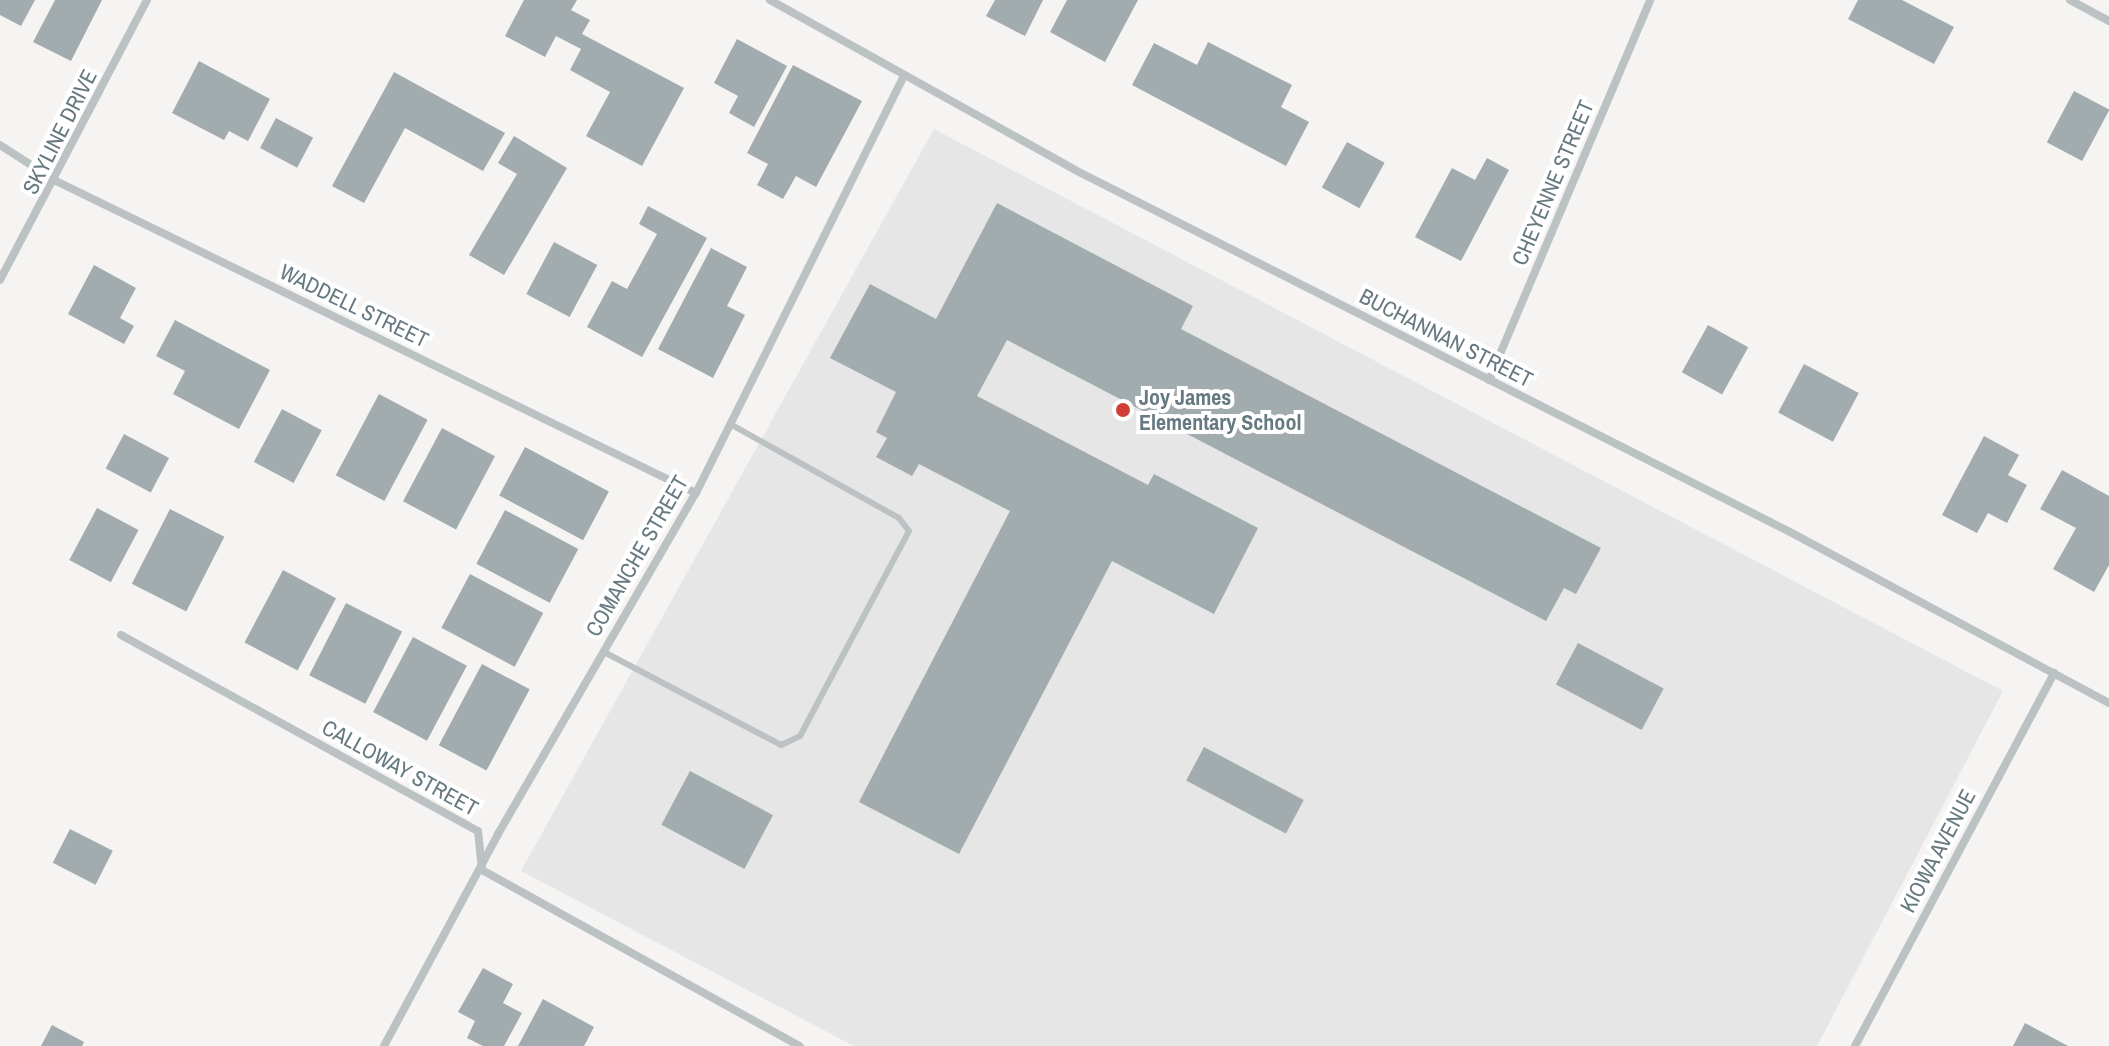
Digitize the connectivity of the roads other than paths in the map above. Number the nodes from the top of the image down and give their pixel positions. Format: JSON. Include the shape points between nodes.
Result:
{"nodes":[{"id":1,"x":147,"y":0,"type":"edge"},
{"id":2,"x":770,"y":0,"type":"edge"},
{"id":3,"x":1650,"y":0,"type":"edge"},
{"id":4,"x":2070,"y":0,"type":"edge"},
{"id":5,"x":2109,"y":21,"type":"edge"},
{"id":6,"x":904,"y":75,"type":"junction"},
{"id":7,"x":0,"y":145,"type":"edge"},
{"id":8,"x":56,"y":181,"type":"junction"},
{"id":9,"x":0,"y":280,"type":"edge"},
{"id":10,"x":1489,"y":380,"type":"junction"},
{"id":11,"x":730,"y":424,"type":"junction"},
{"id":12,"x":696,"y":493,"type":"junction"},
{"id":13,"x":121,"y":635,"type":"dead end"},
{"id":14,"x":604,"y":652,"type":"junction"},
{"id":15,"x":2054,"y":673,"type":"junction"},
{"id":16,"x":2109,"y":703,"type":"edge"},
{"id":17,"x":482,"y":870,"type":"junction"},
{"id":18,"x":384,"y":1046,"type":"edge"},
{"id":19,"x":799,"y":1046,"type":"edge"},
{"id":20,"x":1855,"y":1046,"type":"edge"}],
"edges":[{"from":1,"to":8,"type":"street","name":"SKYLINE DRIVE"},
{"from":2,"to":6,"type":"street","name":"BUCHANNAN STREET"},
{"from":3,"to":10,"type":"street","name":"CHEYENNE STREET"},
{"from":4,"to":5,"type":"street"},
{"from":6,"to":10,"type":"street","name":"BUCHANNAN STREET","via":[[1075,170]]},
{"from":6,"to":11,"type":"street","name":"COMANCHE STREET"},
{"from":7,"to":8,"type":"street","name":"WADDELL STREET"},
{"from":8,"to":9,"type":"street","name":"SKYLINE DRIVE"},
{"from":8,"to":12,"type":"street","name":"WADDELL STREET"},
{"from":10,"to":15,"type":"street","name":"BUCHANNAN STREET"},
{"from":11,"to":12,"type":"street","name":"COMANCHE STREET"},
{"from":11,"to":14,"type":"lane","via":[[899,518],[909,531],[808,722],[800,736],[781,745]]},
{"from":12,"to":14,"type":"street","name":"COMANCHE STREET"},
{"from":13,"to":17,"type":"street","name":"CALLOWAY STREET","via":[[478,831]]},
{"from":14,"to":17,"type":"street","name":"COMANCHE STREET"},
{"from":15,"to":16,"type":"street","name":"BUCHANNAN STREET"},
{"from":15,"to":20,"type":"street","name":"KIOWA AVENUE"},
{"from":17,"to":18,"type":"street","name":"COMANCHE STREET"},
{"from":17,"to":19,"type":"street"}]}
